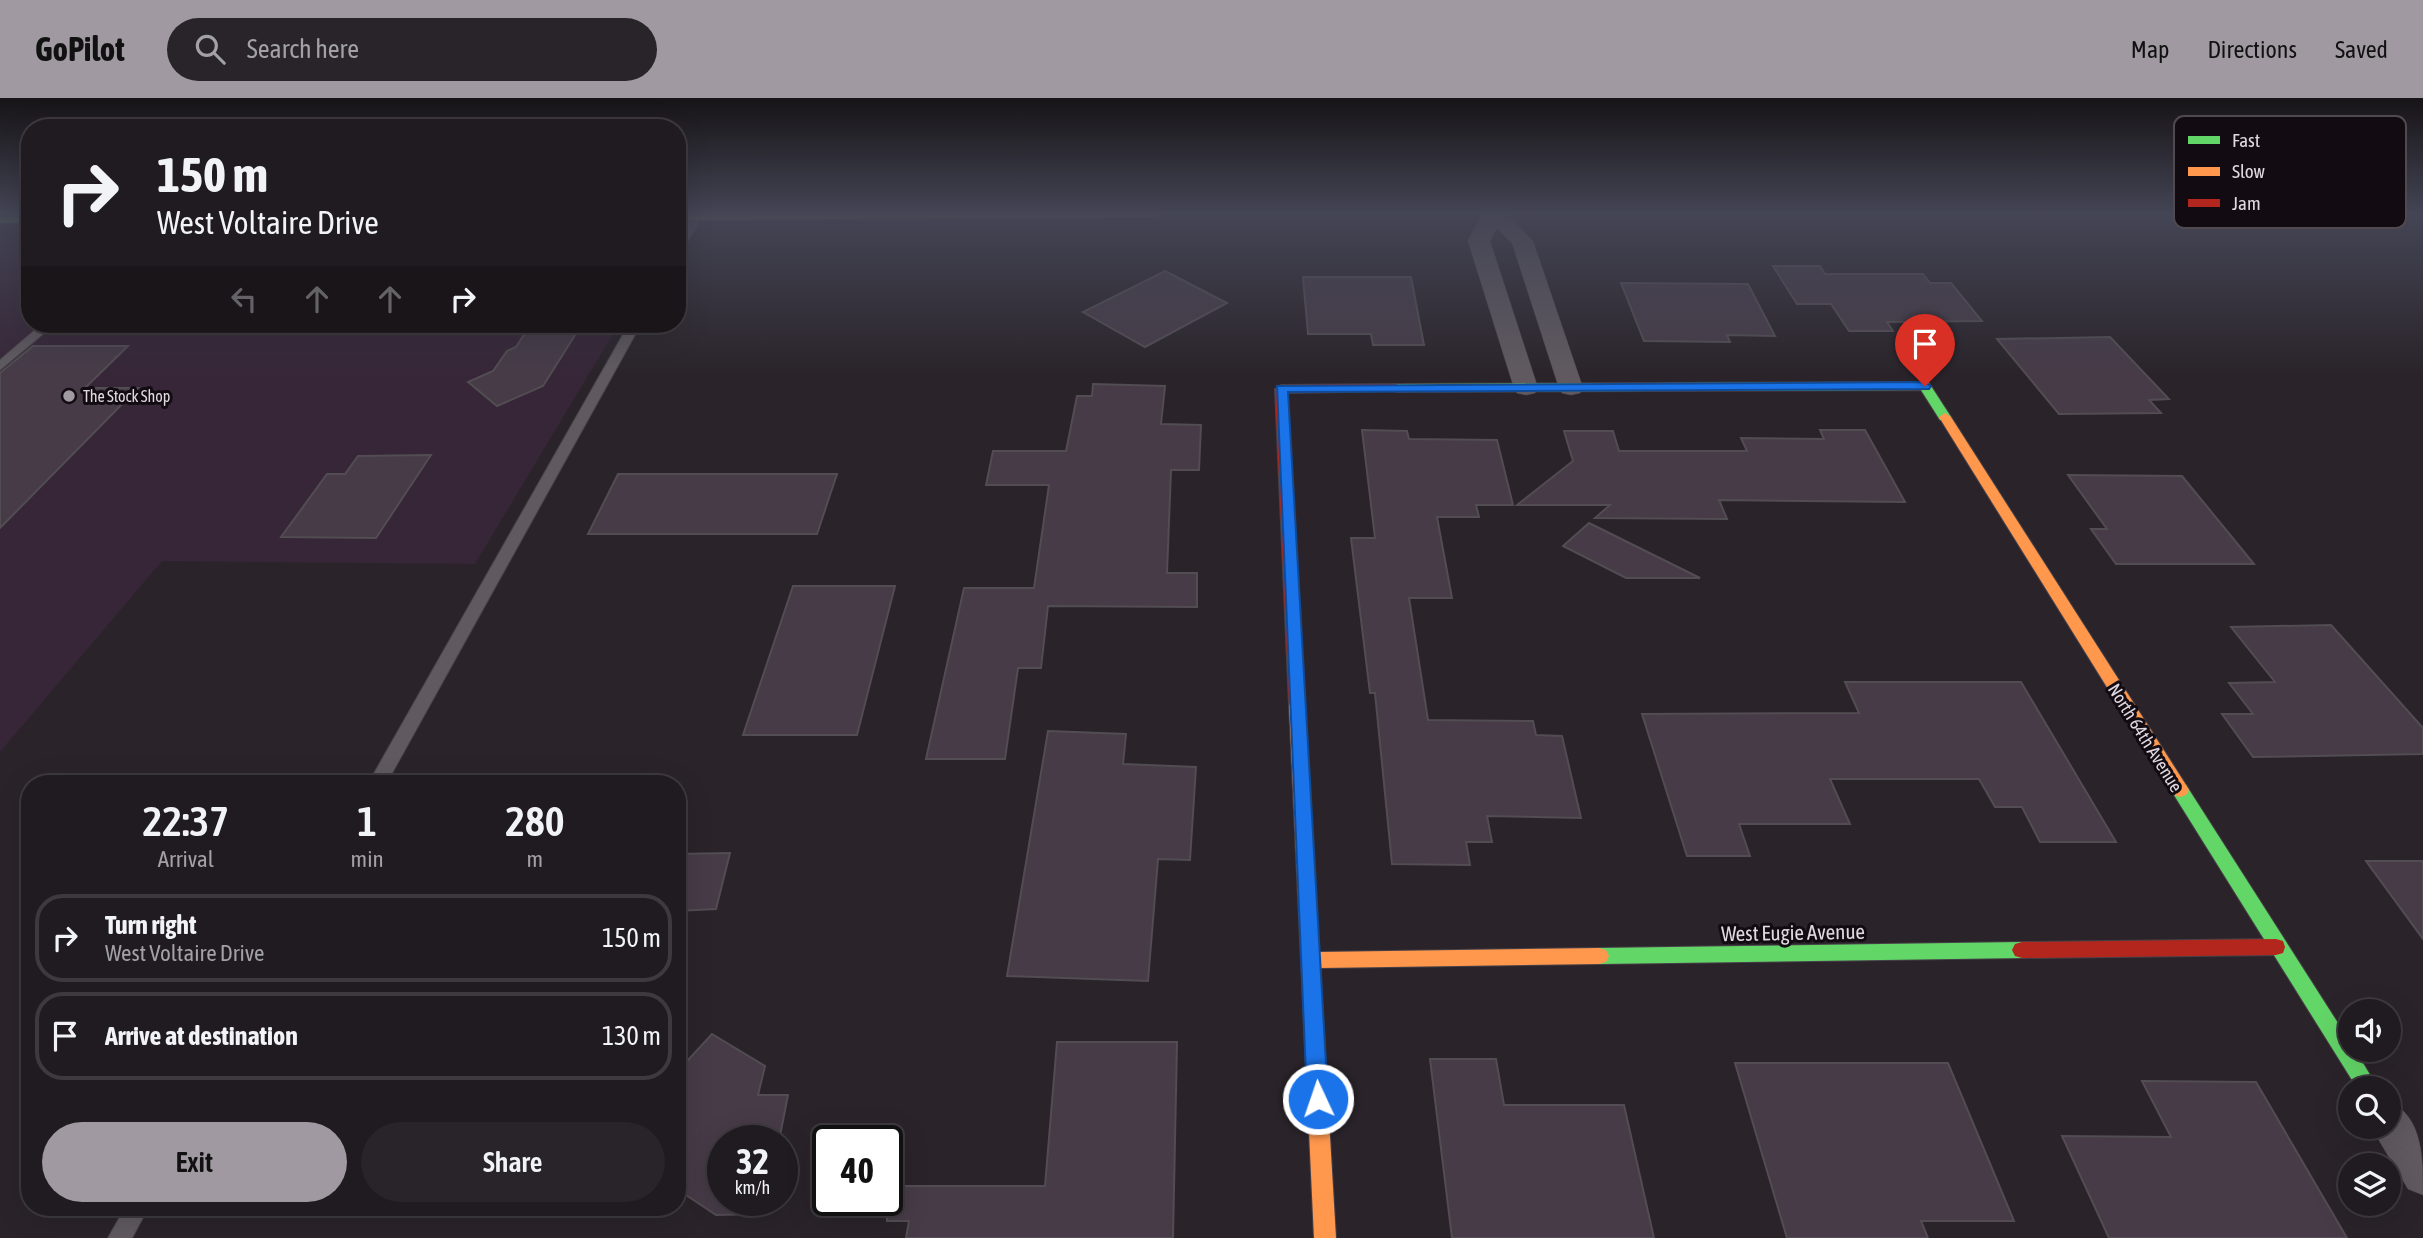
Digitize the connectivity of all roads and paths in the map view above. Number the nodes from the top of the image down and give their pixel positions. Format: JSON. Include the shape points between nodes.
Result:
{"nodes":[{"id":1,"x":1487,"y":267,"type":"edge"},
{"id":2,"x":1530,"y":267,"type":"edge"},
{"id":3,"x":1500,"y":307,"type":"junction"},
{"id":4,"x":1543,"y":307,"type":"junction"},
{"id":5,"x":38,"y":333,"type":"edge"},
{"id":6,"x":630,"y":333,"type":"edge"},
{"id":7,"x":0,"y":366,"type":"edge"},
{"id":8,"x":1526,"y":388,"type":"junction"},
{"id":9,"x":1571,"y":388,"type":"junction"},
{"id":10,"x":382,"y":775,"type":"edge"},
{"id":11,"x":2276,"y":947,"type":"junction"},
{"id":12,"x":1311,"y":960,"type":"junction"},
{"id":13,"x":2360,"y":1076,"type":"edge"},
{"id":14,"x":2401,"y":1139,"type":"edge"},
{"id":15,"x":2423,"y":1174,"type":"edge"},
{"id":16,"x":132,"y":1216,"type":"edge"},
{"id":17,"x":119,"y":1238,"type":"edge"},
{"id":18,"x":1325,"y":1238,"type":"edge"}],
"edges":[{"from":1,"to":3,"type":"street"},
{"from":2,"to":4,"type":"street"},
{"from":3,"to":4,"type":"street"},
{"from":3,"to":8,"type":"street"},
{"from":4,"to":9,"type":"street"},
{"from":5,"to":7,"type":"lane"},
{"from":6,"to":10,"type":"lane"},
{"from":8,"to":9,"type":"street"},
{"from":8,"to":12,"type":"street","via":[[1281,389]]},
{"from":9,"to":11,"type":"street","name":"North 64th Avenue","via":[[1925,386]]},
{"from":11,"to":12,"type":"street","name":"West Eugie Avenue"},
{"from":11,"to":13,"type":"street","name":"North 64th Avenue"},
{"from":12,"to":18,"type":"street"},
{"from":14,"to":15,"type":"street"},
{"from":16,"to":17,"type":"lane"}]}
